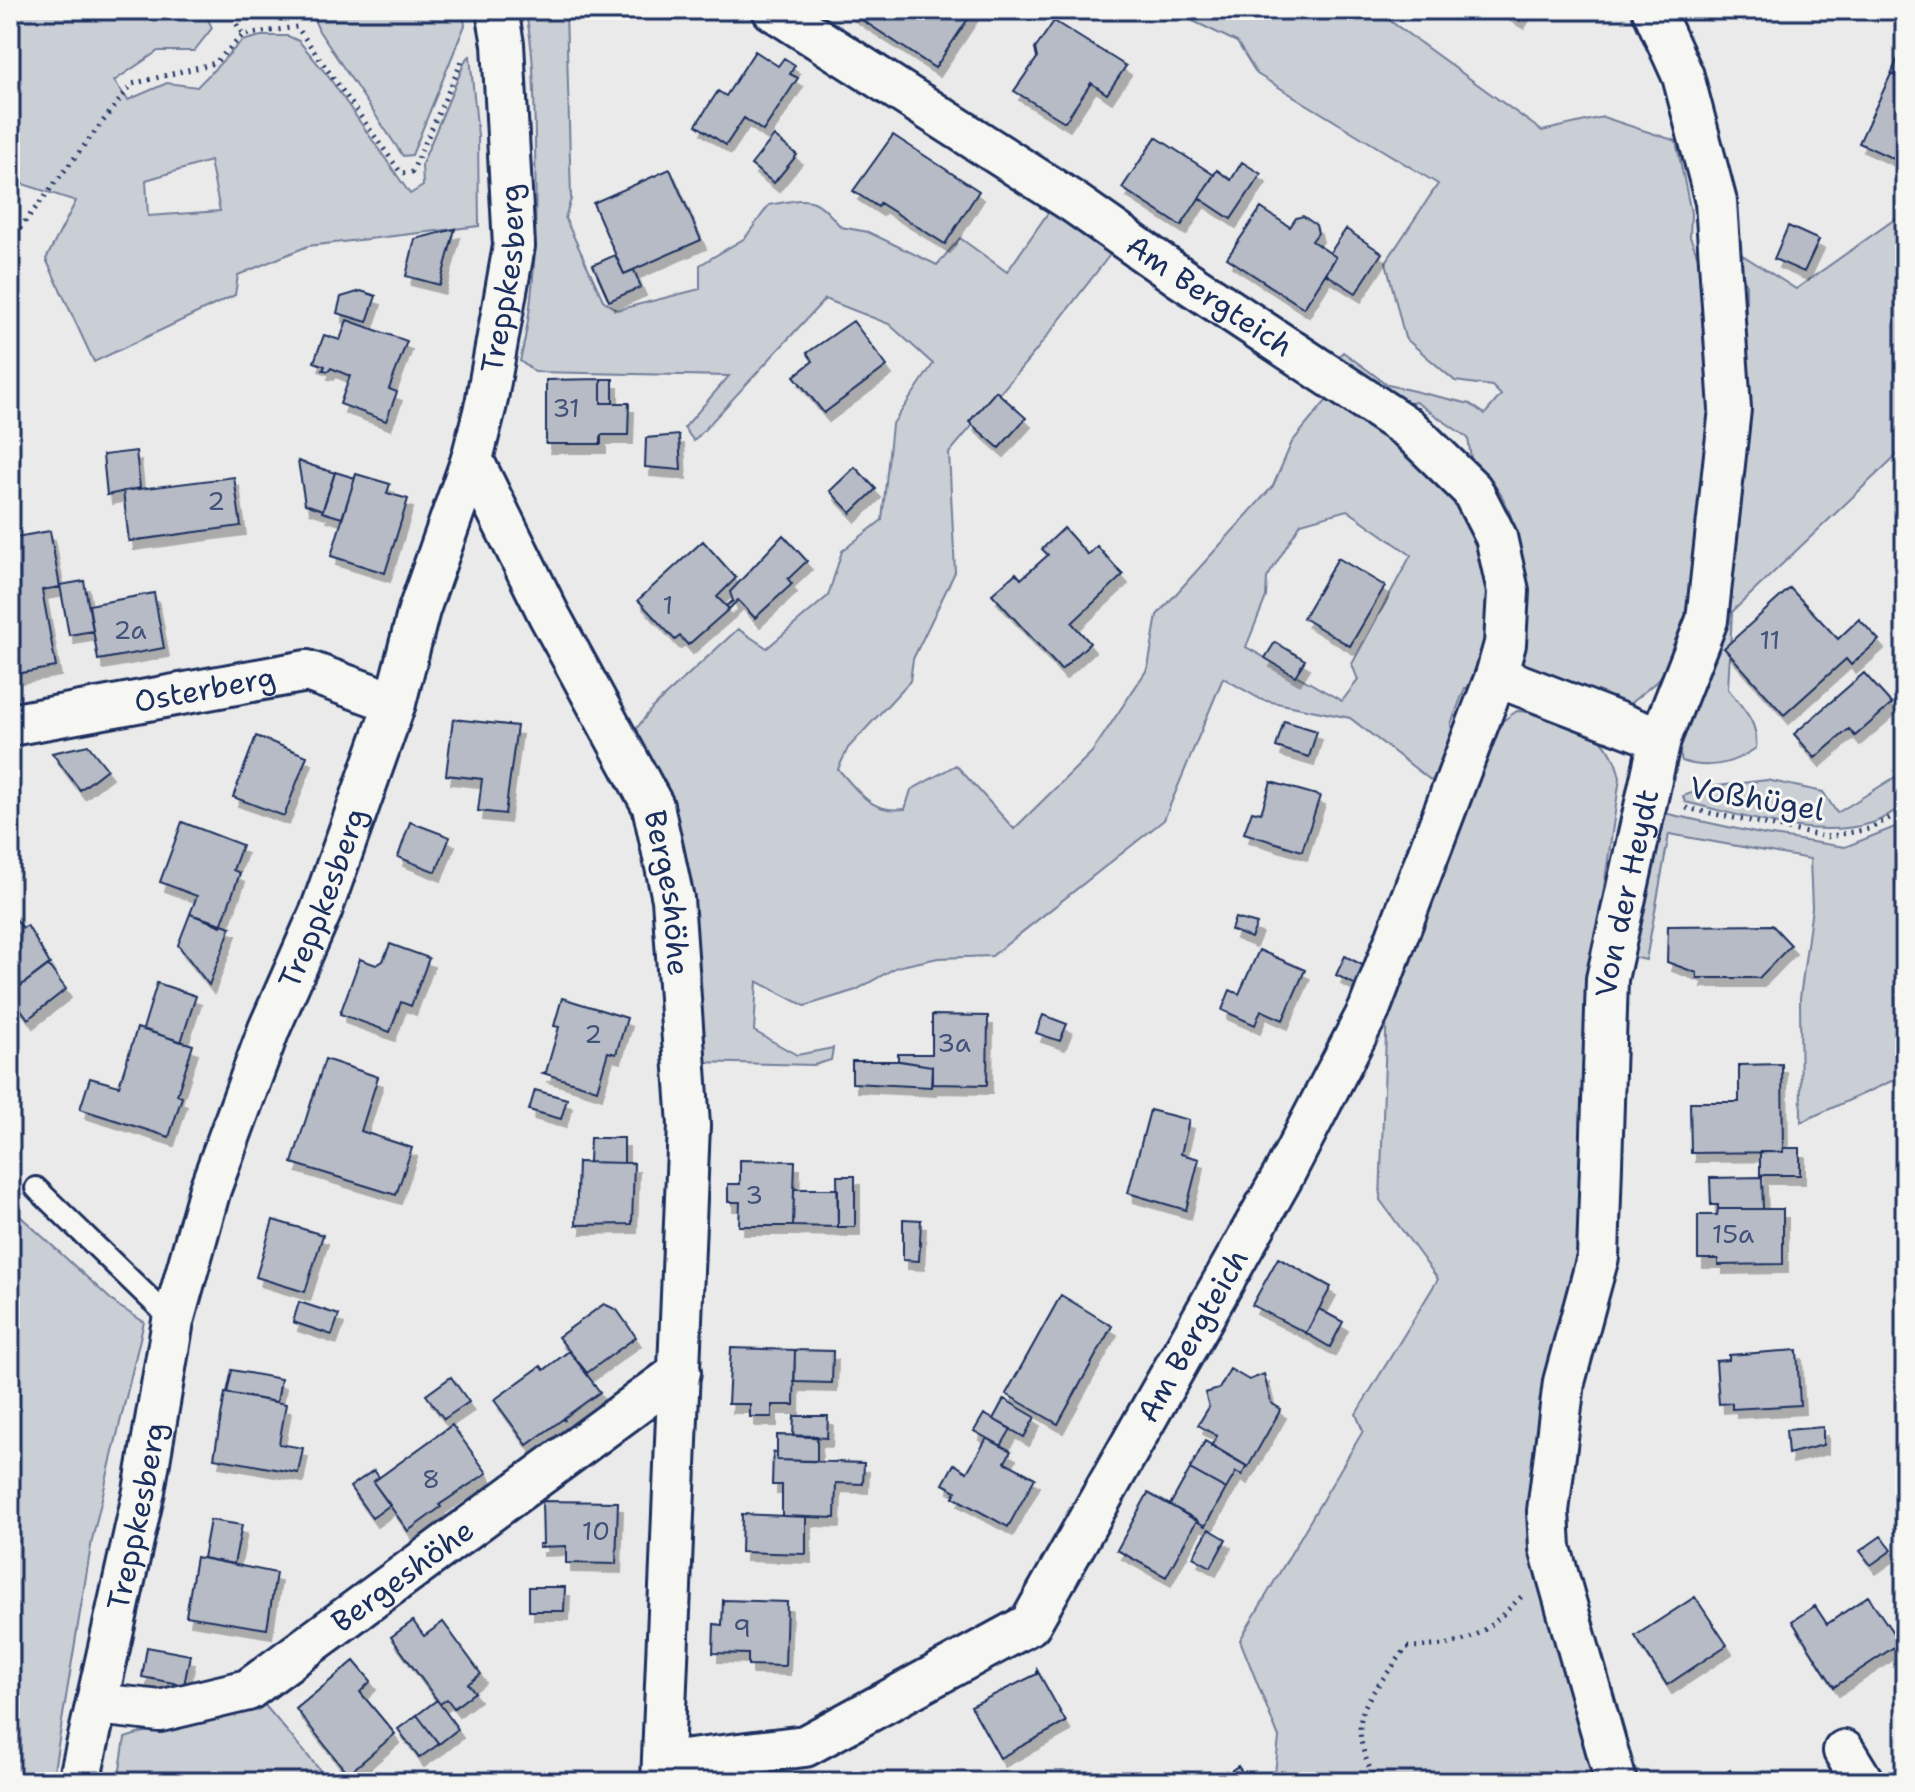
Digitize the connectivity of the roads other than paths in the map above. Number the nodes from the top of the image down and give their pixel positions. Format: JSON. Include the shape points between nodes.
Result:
{"nodes":[{"id":1,"x":497,"y":10,"type":"edge"},
{"id":2,"x":773,"y":10,"type":"edge"},
{"id":3,"x":1653,"y":10,"type":"edge"},
{"id":4,"x":472,"y":459,"type":"junction"},
{"id":5,"x":1496,"y":676,"type":"junction"},
{"id":6,"x":395,"y":703,"type":"junction"},
{"id":7,"x":10,"y":725,"type":"edge"},
{"id":8,"x":1660,"y":739,"type":"junction"},
{"id":9,"x":36,"y":1188,"type":"dead end"},
{"id":10,"x":173,"y":1321,"type":"junction"},
{"id":11,"x":680,"y":1372,"type":"junction"},
{"id":12,"x":97,"y":1704,"type":"junction"},
{"id":13,"x":664,"y":1772,"type":"edge"},
{"id":14,"x":79,"y":1782,"type":"edge"},
{"id":15,"x":1616,"y":1782,"type":"edge"}],
"edges":[{"from":1,"to":4,"type":"street","name":"Treppkesberg","via":[[514,246]]},
{"from":2,"to":5,"type":"street","name":"Am Bergteich","via":[[1073,202],[1408,428],[1472,490],[1496,537],[1508,591],[1505,644]]},
{"from":3,"to":8,"type":"street","name":"Von der Heydt","via":[[1683,76],[1716,202],[1730,409],[1707,620]]},
{"from":4,"to":6,"type":"street","name":"Treppkesberg","via":[[419,610]]},
{"from":4,"to":11,"type":"street","name":"Bergeshöhe","via":[[653,806],[673,899],[689,1125]]},
{"from":5,"to":8,"type":"street"},
{"from":5,"to":13,"type":"street","name":"Am Bergteich","via":[[1369,1010],[1283,1176],[1030,1624],[805,1746]]},
{"from":6,"to":7,"type":"street","name":"Osterberg","via":[[307,671]]},
{"from":6,"to":10,"type":"street","name":"Treppkesberg","via":[[321,911],[269,1029],[214,1176]]},
{"from":8,"to":15,"type":"street","name":"Von der Heydt","via":[[1607,979],[1598,1257],[1564,1382],[1548,1511],[1555,1565]]},
{"from":9,"to":10,"type":"lane"},
{"from":10,"to":12,"type":"street","name":"Treppkesberg","via":[[144,1491]]},
{"from":11,"to":12,"type":"street","name":"Bergeshöhe","via":[[248,1690],[160,1711]]},
{"from":11,"to":13,"type":"street","name":"Bergeshöhe"},
{"from":12,"to":14,"type":"street","name":"Treppkesberg"}]}
